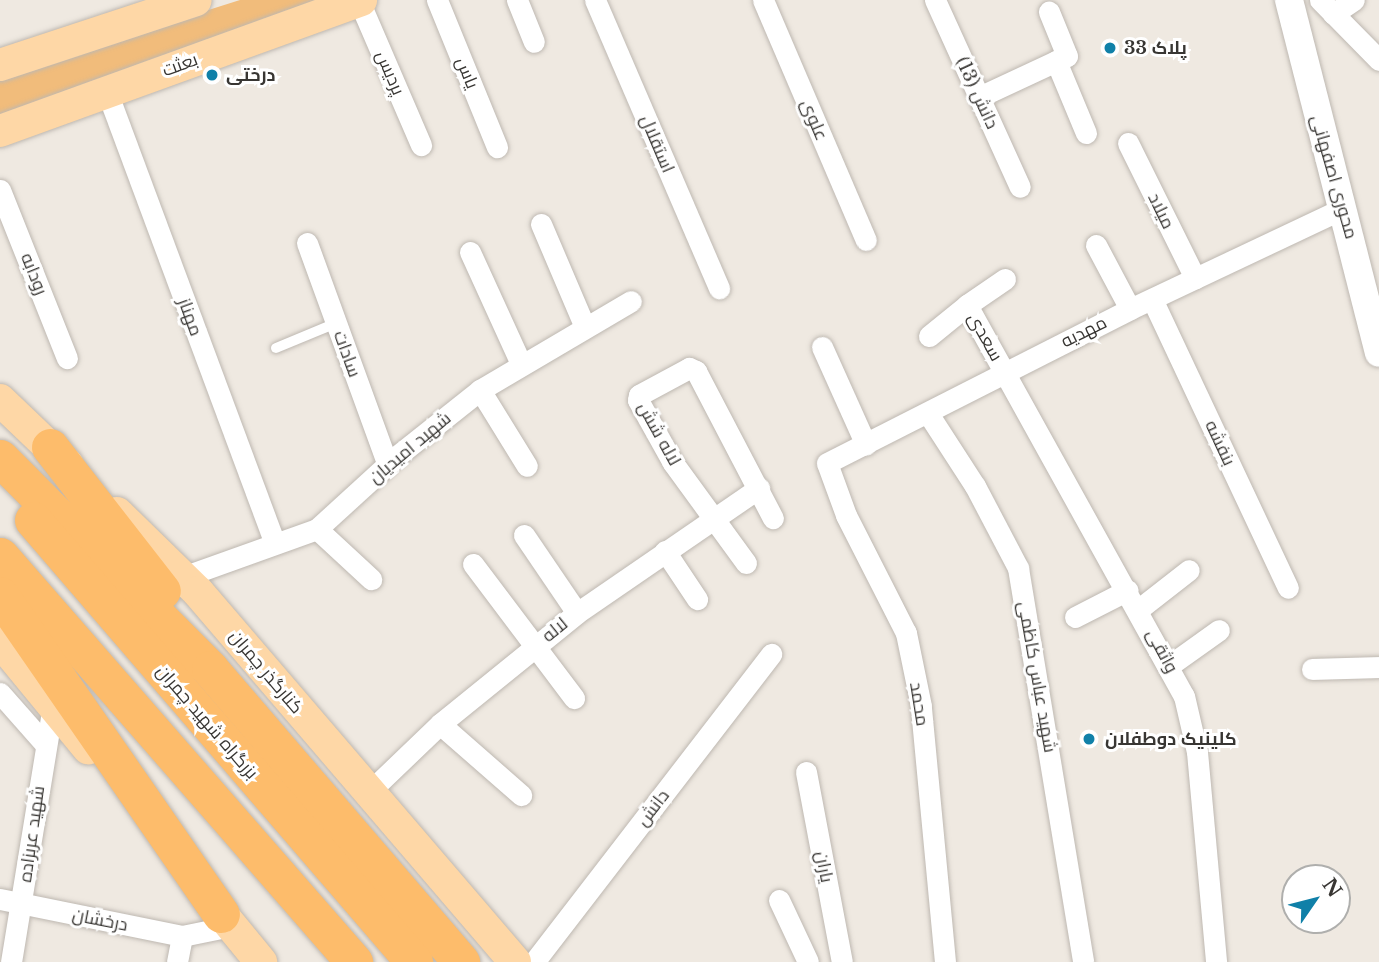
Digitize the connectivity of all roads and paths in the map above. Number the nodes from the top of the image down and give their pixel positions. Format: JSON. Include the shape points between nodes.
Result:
{"nodes":[{"id":1,"x":196,"y":0,"type":"edge"},
{"id":2,"x":360,"y":0,"type":"edge"},
{"id":3,"x":437,"y":0,"type":"edge"},
{"id":4,"x":517,"y":0,"type":"edge"},
{"id":5,"x":594,"y":0,"type":"edge"},
{"id":6,"x":763,"y":0,"type":"edge"},
{"id":7,"x":934,"y":0,"type":"edge"},
{"id":8,"x":1289,"y":0,"type":"edge"},
{"id":9,"x":1354,"y":0,"type":"edge"},
{"id":10,"x":1327,"y":7,"type":"edge"},
{"id":11,"x":1049,"y":12,"type":"dead end"},
{"id":12,"x":534,"y":42,"type":"dead end"},
{"id":13,"x":1379,"y":60,"type":"edge"},
{"id":14,"x":1056,"y":61,"type":"junction"},
{"id":15,"x":0,"y":65,"type":"edge"},
{"id":16,"x":107,"y":92,"type":"junction"},
{"id":17,"x":979,"y":97,"type":"junction"},
{"id":18,"x":0,"y":131,"type":"edge"},
{"id":19,"x":1086,"y":133,"type":"dead end"},
{"id":20,"x":1128,"y":143,"type":"dead end"},
{"id":21,"x":421,"y":145,"type":"dead end"},
{"id":22,"x":498,"y":147,"type":"dead end"},
{"id":23,"x":1020,"y":187,"type":"dead end"},
{"id":24,"x":0,"y":190,"type":"edge"},
{"id":25,"x":1344,"y":208,"type":"junction"},
{"id":26,"x":541,"y":224,"type":"dead end"},
{"id":27,"x":866,"y":240,"type":"dead end"},
{"id":28,"x":307,"y":243,"type":"dead end"},
{"id":29,"x":1096,"y":245,"type":"dead end"},
{"id":30,"x":471,"y":252,"type":"dead end"},
{"id":31,"x":1195,"y":278,"type":"junction"},
{"id":32,"x":1005,"y":279,"type":"dead end"},
{"id":33,"x":719,"y":288,"type":"dead end"},
{"id":34,"x":1152,"y":299,"type":"junction"},
{"id":35,"x":631,"y":301,"type":"dead end"},
{"id":36,"x":967,"y":305,"type":"junction"},
{"id":37,"x":1130,"y":309,"type":"junction"},
{"id":38,"x":336,"y":323,"type":"junction"},
{"id":39,"x":585,"y":327,"type":"junction"},
{"id":40,"x":929,"y":336,"type":"dead end"},
{"id":41,"x":822,"y":346,"type":"dead end"},
{"id":42,"x":276,"y":348,"type":"dead end"},
{"id":43,"x":1379,"y":353,"type":"edge"},
{"id":44,"x":67,"y":358,"type":"dead end"},
{"id":45,"x":521,"y":364,"type":"junction"},
{"id":46,"x":1006,"y":373,"type":"junction"},
{"id":47,"x":480,"y":390,"type":"junction"},
{"id":48,"x":0,"y":400,"type":"edge"},
{"id":49,"x":929,"y":415,"type":"junction"},
{"id":50,"x":866,"y":445,"type":"junction"},
{"id":51,"x":50,"y":447,"type":"junction"},
{"id":52,"x":0,"y":458,"type":"edge"},
{"id":53,"x":827,"y":463,"type":"joint"},
{"id":54,"x":388,"y":465,"type":"junction"},
{"id":55,"x":527,"y":466,"type":"dead end"},
{"id":56,"x":0,"y":482,"type":"edge"},
{"id":57,"x":759,"y":488,"type":"junction"},
{"id":58,"x":773,"y":518,"type":"dead end"},
{"id":59,"x":712,"y":520,"type":"junction"},
{"id":60,"x":317,"y":529,"type":"junction"},
{"id":61,"x":524,"y":535,"type":"dead end"},
{"id":62,"x":274,"y":541,"type":"junction"},
{"id":63,"x":665,"y":551,"type":"junction"},
{"id":64,"x":0,"y":556,"type":"edge"},
{"id":65,"x":746,"y":563,"type":"dead end"},
{"id":66,"x":473,"y":564,"type":"dead end"},
{"id":67,"x":1189,"y":570,"type":"dead end"},
{"id":68,"x":183,"y":577,"type":"junction"},
{"id":69,"x":371,"y":579,"type":"dead end"},
{"id":70,"x":1288,"y":588,"type":"dead end"},
{"id":71,"x":0,"y":596,"type":"edge"},
{"id":72,"x":697,"y":599,"type":"dead end"},
{"id":73,"x":1133,"y":599,"type":"junction"},
{"id":74,"x":576,"y":613,"type":"junction"},
{"id":75,"x":1074,"y":617,"type":"dead end"},
{"id":76,"x":1219,"y":630,"type":"dead end"},
{"id":77,"x":0,"y":641,"type":"edge"},
{"id":78,"x":535,"y":647,"type":"junction"},
{"id":79,"x":771,"y":654,"type":"dead end"},
{"id":80,"x":1170,"y":665,"type":"junction"},
{"id":81,"x":1379,"y":667,"type":"edge"},
{"id":82,"x":1312,"y":669,"type":"dead end"},
{"id":83,"x":0,"y":693,"type":"edge"},
{"id":84,"x":574,"y":698,"type":"dead end"},
{"id":85,"x":53,"y":706,"type":"junction"},
{"id":86,"x":440,"y":724,"type":"junction"},
{"id":87,"x":45,"y":744,"type":"junction"},
{"id":88,"x":176,"y":758,"type":"junction"},
{"id":89,"x":806,"y":772,"type":"dead end"},
{"id":90,"x":368,"y":793,"type":"junction"},
{"id":91,"x":522,"y":795,"type":"dead end"},
{"id":92,"x":345,"y":827,"type":"junction"},
{"id":93,"x":0,"y":899,"type":"edge"},
{"id":94,"x":779,"y":900,"type":"dead end"},
{"id":95,"x":23,"y":904,"type":"junction"},
{"id":96,"x":208,"y":927,"type":"junction"},
{"id":97,"x":11,"y":962,"type":"edge"},
{"id":98,"x":177,"y":962,"type":"edge"},
{"id":99,"x":261,"y":962,"type":"edge"},
{"id":100,"x":325,"y":962,"type":"edge"},
{"id":101,"x":354,"y":962,"type":"edge"},
{"id":102,"x":414,"y":962,"type":"edge"},
{"id":103,"x":461,"y":962,"type":"edge"},
{"id":104,"x":515,"y":962,"type":"edge"},
{"id":105,"x":534,"y":962,"type":"edge"},
{"id":106,"x":808,"y":962,"type":"edge"},
{"id":107,"x":842,"y":962,"type":"edge"},
{"id":108,"x":945,"y":962,"type":"edge"},
{"id":109,"x":1083,"y":962,"type":"edge"},
{"id":110,"x":1216,"y":962,"type":"edge"}],
"edges":[{"from":1,"to":15,"type":"main road"},
{"from":2,"to":16,"type":"main road","name":"بعثت"},
{"from":2,"to":21,"type":"street","name":"پردیس"},
{"from":3,"to":22,"type":"street","name":"یاس"},
{"from":4,"to":12,"type":"street"},
{"from":5,"to":33,"type":"street","name":"استقلال"},
{"from":6,"to":27,"type":"street","name":"علوی"},
{"from":7,"to":17,"type":"street","name":"دانش (13)"},
{"from":8,"to":25,"type":"main road","name":"محوری اصفهانی","via":[[1316,116]]},
{"from":9,"to":10,"type":"street"},
{"from":10,"to":13,"type":"street"},
{"from":11,"to":14,"type":"street","via":[[1067,54]]},
{"from":14,"to":17,"type":"street"},
{"from":14,"to":19,"type":"street"},
{"from":16,"to":18,"type":"main road","name":"بعثت"},
{"from":16,"to":62,"type":"street","name":"مهناز"},
{"from":17,"to":23,"type":"street","name":"دانش (13)"},
{"from":20,"to":31,"type":"street","name":"میلاد"},
{"from":24,"to":44,"type":"street","name":"رودابه"},
{"from":25,"to":31,"type":"street","name":"مهدیه"},
{"from":25,"to":43,"type":"main road","name":"محوری اصفهانی"},
{"from":26,"to":39,"type":"street"},
{"from":28,"to":38,"type":"street","name":"سادات"},
{"from":29,"to":37,"type":"street"},
{"from":30,"to":45,"type":"street"},
{"from":31,"to":34,"type":"street","name":"مهدیه"},
{"from":32,"to":36,"type":"street","name":"سعدی"},
{"from":34,"to":37,"type":"street","name":"مهدیه"},
{"from":34,"to":70,"type":"street","name":"بنفشه"},
{"from":35,"to":39,"type":"street","name":"شهید امیدیان"},
{"from":36,"to":40,"type":"street"},
{"from":36,"to":46,"type":"street","name":"سعدی"},
{"from":37,"to":46,"type":"street","name":"مهدیه"},
{"from":38,"to":42,"type":"lane"},
{"from":38,"to":54,"type":"street","name":"سادات"},
{"from":39,"to":45,"type":"street","name":"شهید امیدیان"},
{"from":41,"to":50,"type":"street"},
{"from":45,"to":47,"type":"street","name":"شهید امیدیان"},
{"from":46,"to":49,"type":"street","name":"مهدیه"},
{"from":46,"to":73,"type":"street","name":"واثقی"},
{"from":47,"to":54,"type":"street","name":"شهید امیدیان"},
{"from":47,"to":55,"type":"street"},
{"from":48,"to":51,"type":"main road","name":"کنارگذر چمران"},
{"from":49,"to":50,"type":"street","name":"مهدیه"},
{"from":49,"to":109,"type":"street","name":"شهید عباس کاظمی","via":[[975,486],[1018,568]]},
{"from":50,"to":53,"type":"street","name":"مهدیه"},
{"from":51,"to":68,"type":"main road","name":"کنارگذر چمران"},
{"from":51,"to":92,"type":"highway"},
{"from":52,"to":92,"type":"highway","via":[[209,669]]},
{"from":53,"to":108,"type":"street","name":"محمد","via":[[846,515],[906,633],[921,706]]},
{"from":54,"to":60,"type":"street","name":"شهید امیدیان"},
{"from":56,"to":102,"type":"highway","name":"بزرگراه شهید چمران"},
{"from":57,"to":58,"type":"street"},
{"from":57,"to":59,"type":"street","name":"لاله"},
{"from":57,"to":59,"type":"street","name":"لاله شش","via":[[696,371],[689,368],[638,397],[673,463]]},
{"from":59,"to":63,"type":"street","name":"لاله"},
{"from":59,"to":65,"type":"street"},
{"from":60,"to":62,"type":"street","name":"شهید امیدیان"},
{"from":60,"to":69,"type":"street"},
{"from":61,"to":74,"type":"street"},
{"from":62,"to":68,"type":"street","name":"شهید امیدیان"},
{"from":63,"to":72,"type":"street"},
{"from":63,"to":74,"type":"street","name":"لاله"},
{"from":64,"to":88,"type":"highway"},
{"from":66,"to":78,"type":"street"},
{"from":67,"to":73,"type":"street"},
{"from":68,"to":90,"type":"main road","name":"کنارگذر چمران"},
{"from":71,"to":96,"type":"highway"},
{"from":73,"to":75,"type":"street"},
{"from":73,"to":80,"type":"street","name":"واثقی"},
{"from":74,"to":78,"type":"street","name":"لاله"},
{"from":76,"to":80,"type":"street"},
{"from":77,"to":85,"type":"main road"},
{"from":78,"to":84,"type":"street"},
{"from":78,"to":86,"type":"street","name":"لاله"},
{"from":79,"to":105,"type":"street","name":"دانش"},
{"from":80,"to":110,"type":"street","name":"واثقی","via":[[1184,696],[1197,752]]},
{"from":81,"to":82,"type":"street"},
{"from":83,"to":87,"type":"street"},
{"from":85,"to":87,"type":"street","name":"شهید عربزاده"},
{"from":85,"to":96,"type":"main road"},
{"from":86,"to":90,"type":"street","name":"لاله"},
{"from":86,"to":91,"type":"street"},
{"from":87,"to":95,"type":"street","name":"شهید عربزاده"},
{"from":88,"to":100,"type":"highway"},
{"from":88,"to":101,"type":"highway"},
{"from":89,"to":107,"type":"street","name":"یاران"},
{"from":90,"to":104,"type":"main road","name":"کنارگذر چمران"},
{"from":92,"to":103,"type":"highway"},
{"from":93,"to":95,"type":"street","name":"درخشان"},
{"from":94,"to":106,"type":"street"},
{"from":95,"to":96,"type":"street","name":"درخشان"},
{"from":95,"to":97,"type":"street","name":"شهید عربزاده"},
{"from":96,"to":98,"type":"street"},
{"from":96,"to":99,"type":"main road"}]}
